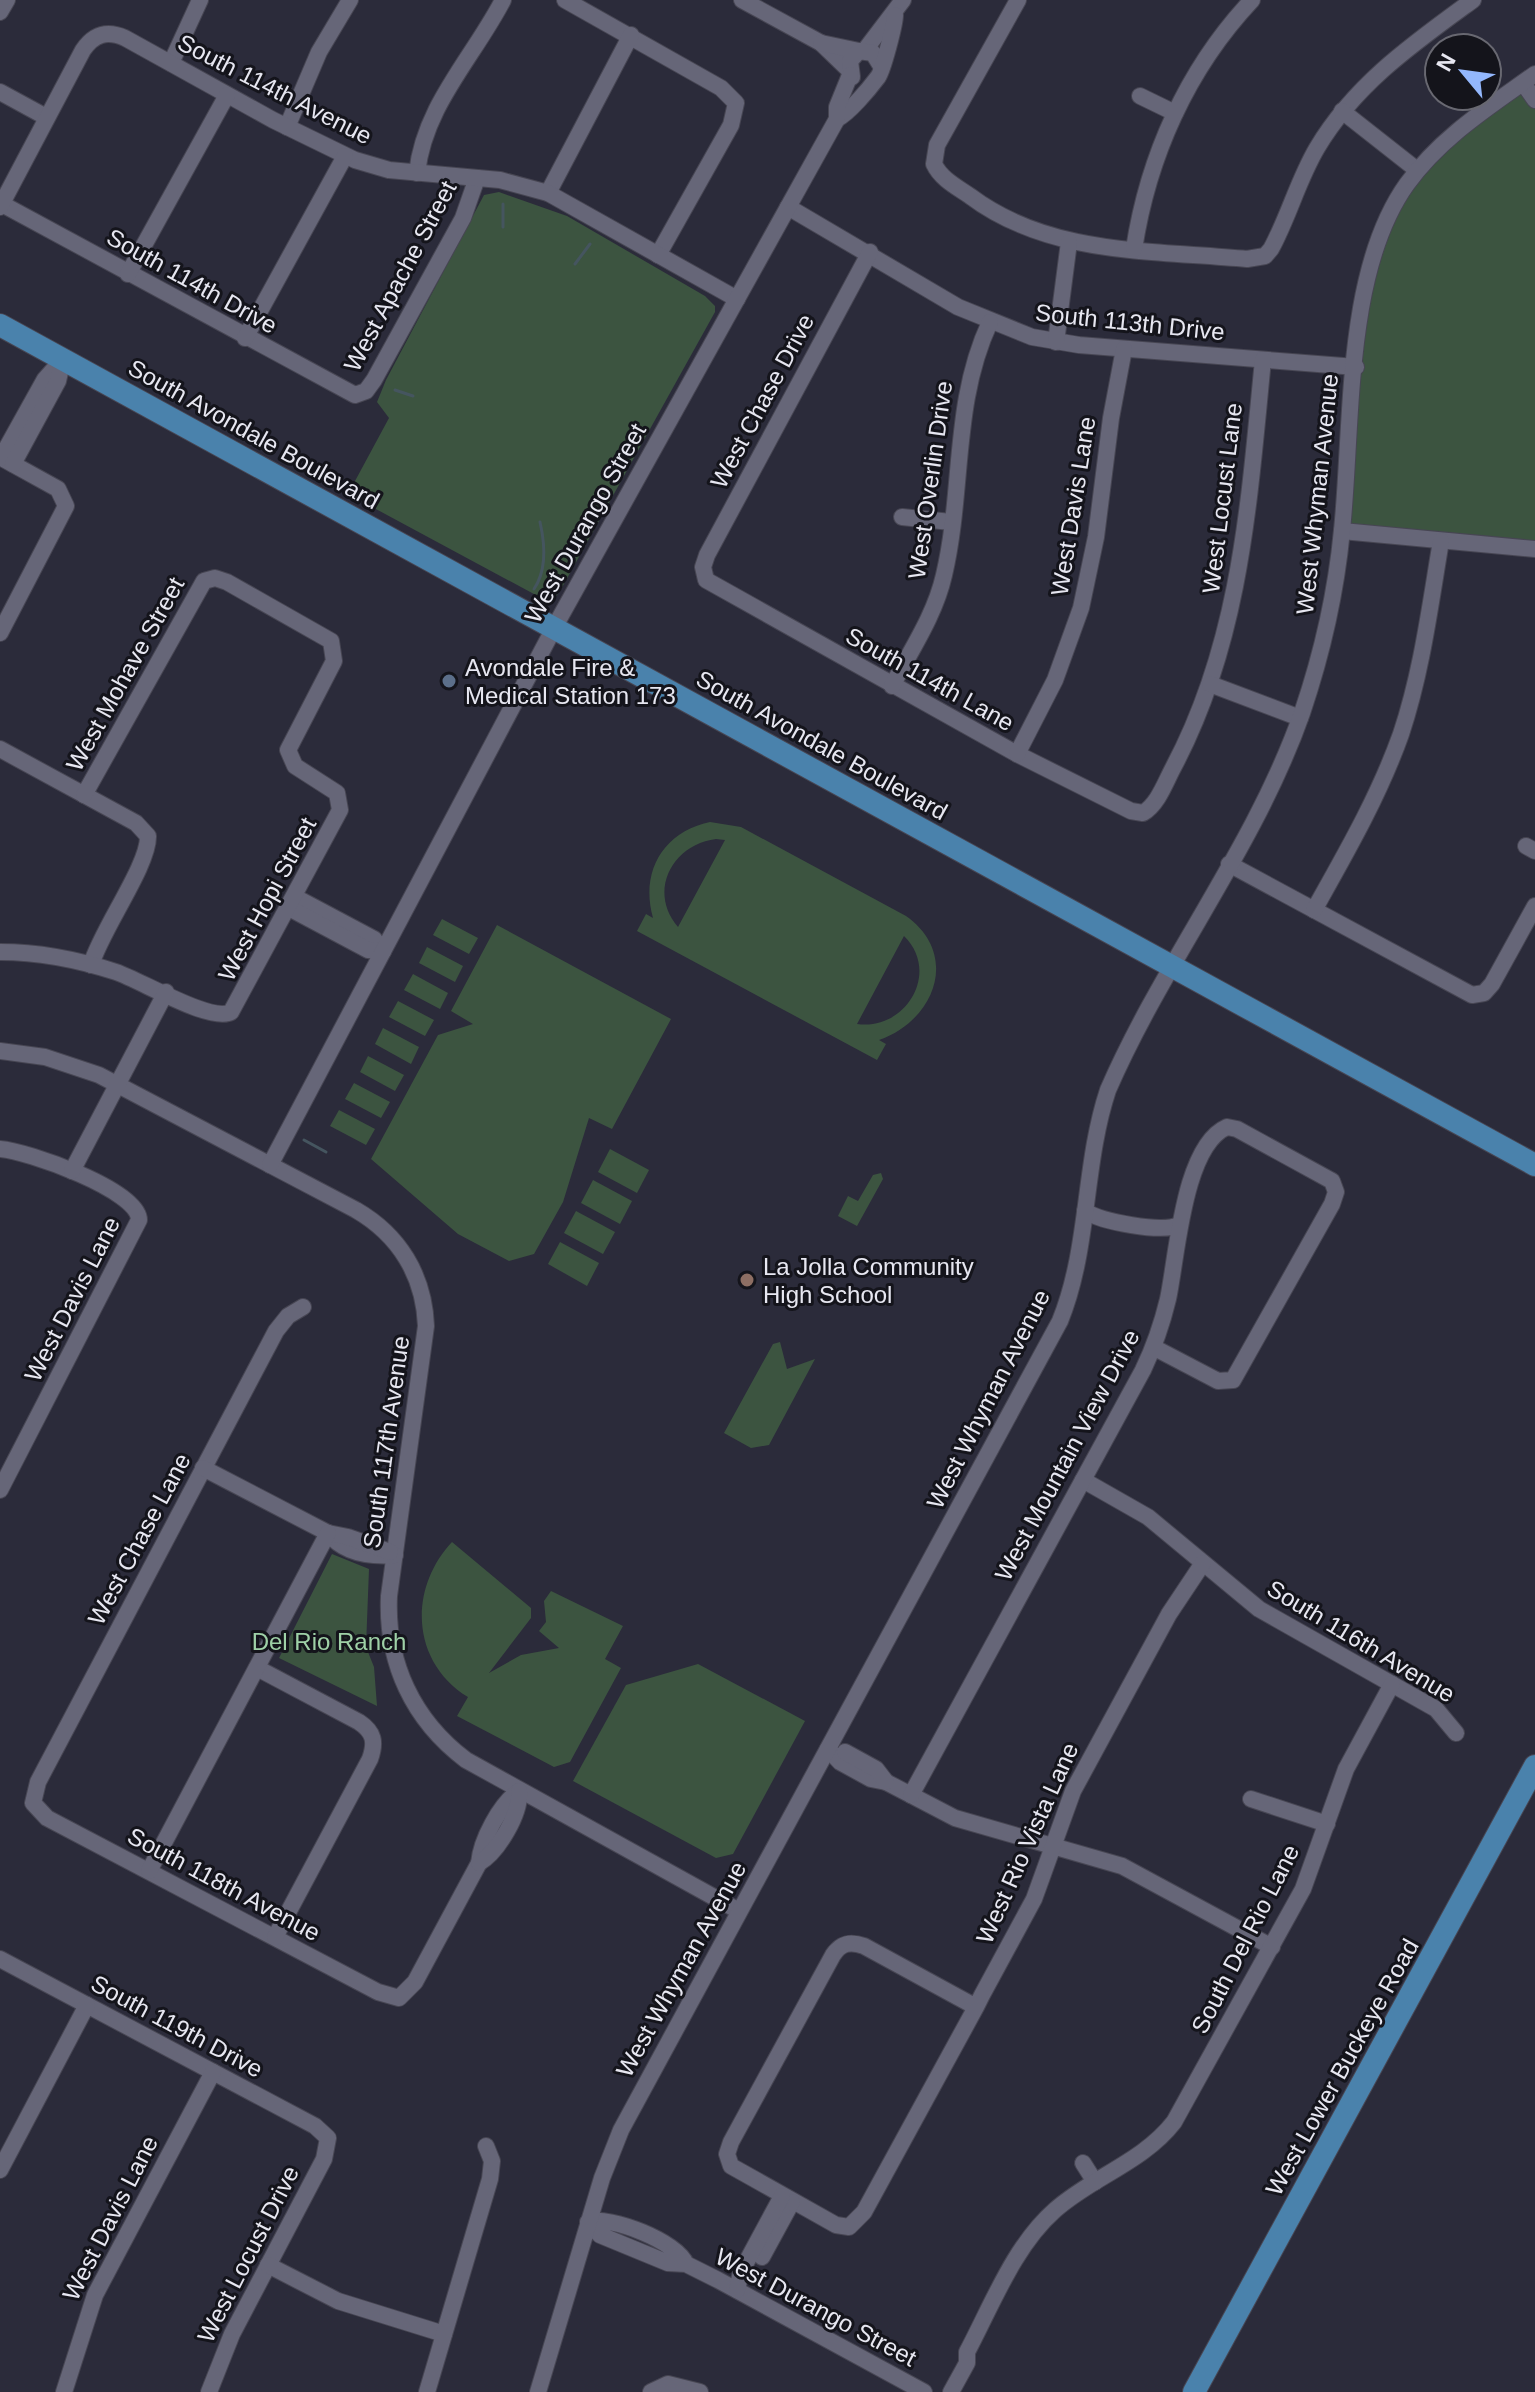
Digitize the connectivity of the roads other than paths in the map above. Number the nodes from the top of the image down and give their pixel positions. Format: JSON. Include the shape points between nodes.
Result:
{"nodes":[{"id":1,"x":7,"y":0,"type":"edge"},
{"id":2,"x":200,"y":0,"type":"edge"},
{"id":3,"x":350,"y":0,"type":"edge"},
{"id":4,"x":503,"y":0,"type":"edge"},
{"id":5,"x":565,"y":0,"type":"edge"},
{"id":6,"x":742,"y":0,"type":"edge"},
{"id":7,"x":1018,"y":0,"type":"edge"},
{"id":8,"x":1252,"y":0,"type":"edge"},
{"id":9,"x":1473,"y":0,"type":"edge"},
{"id":10,"x":899,"y":7,"type":"edge"},
{"id":11,"x":0,"y":12,"type":"edge"},
{"id":12,"x":631,"y":35,"type":"junction"},
{"id":13,"x":821,"y":43,"type":"junction"},
{"id":14,"x":862,"y":51,"type":"junction"},
{"id":15,"x":171,"y":63,"type":"junction"},
{"id":16,"x":1529,"y":78,"type":"edge"},
{"id":17,"x":857,"y":84,"type":"junction"},
{"id":18,"x":0,"y":92,"type":"edge"},
{"id":19,"x":227,"y":95,"type":"junction"},
{"id":20,"x":1140,"y":96,"type":"dead end"},
{"id":21,"x":1535,"y":100,"type":"edge"},
{"id":22,"x":1342,"y":111,"type":"junction"},
{"id":23,"x":1175,"y":113,"type":"junction"},
{"id":24,"x":46,"y":117,"type":"junction"},
{"id":25,"x":287,"y":127,"type":"junction"},
{"id":26,"x":345,"y":156,"type":"junction"},
{"id":27,"x":1417,"y":170,"type":"junction"},
{"id":28,"x":417,"y":173,"type":"junction"},
{"id":29,"x":477,"y":178,"type":"junction"},
{"id":30,"x":548,"y":193,"type":"junction"},
{"id":31,"x":1,"y":206,"type":"edge"},
{"id":32,"x":788,"y":207,"type":"junction"},
{"id":33,"x":1069,"y":242,"type":"junction"},
{"id":34,"x":1134,"y":249,"type":"junction"},
{"id":35,"x":870,"y":252,"type":"junction"},
{"id":36,"x":658,"y":255,"type":"junction"},
{"id":37,"x":128,"y":274,"type":"junction"},
{"id":38,"x":737,"y":299,"type":"junction"},
{"id":39,"x":990,"y":322,"type":"junction"},
{"id":40,"x":0,"y":325,"type":"edge"},
{"id":41,"x":245,"y":338,"type":"junction"},
{"id":42,"x":1056,"y":342,"type":"junction"},
{"id":43,"x":1124,"y":349,"type":"junction"},
{"id":44,"x":63,"y":359,"type":"junction"},
{"id":45,"x":1263,"y":360,"type":"junction"},
{"id":46,"x":1356,"y":367,"type":"junction"},
{"id":47,"x":361,"y":394,"type":"joint"},
{"id":48,"x":5,"y":460,"type":"edge"},
{"id":49,"x":902,"y":517,"type":"dead end"},
{"id":50,"x":951,"y":522,"type":"junction"},
{"id":51,"x":1342,"y":531,"type":"junction"},
{"id":52,"x":1441,"y":541,"type":"junction"},
{"id":53,"x":1535,"y":549,"type":"edge"},
{"id":54,"x":703,"y":574,"type":"joint"},
{"id":55,"x":554,"y":628,"type":"junction"},
{"id":56,"x":0,"y":633,"type":"edge"},
{"id":57,"x":1210,"y":684,"type":"junction"},
{"id":58,"x":892,"y":686,"type":"junction"},
{"id":59,"x":1300,"y":718,"type":"junction"},
{"id":60,"x":0,"y":749,"type":"edge"},
{"id":61,"x":1017,"y":754,"type":"junction"},
{"id":62,"x":84,"y":795,"type":"junction"},
{"id":63,"x":340,"y":798,"type":"joint"},
{"id":64,"x":1143,"y":813,"type":"joint"},
{"id":65,"x":1229,"y":864,"type":"junction"},
{"id":66,"x":292,"y":902,"type":"junction"},
{"id":67,"x":1535,"y":906,"type":"edge"},
{"id":68,"x":1314,"y":910,"type":"junction"},
{"id":69,"x":383,"y":951,"type":"junction"},
{"id":70,"x":0,"y":952,"type":"edge"},
{"id":71,"x":91,"y":965,"type":"junction"},
{"id":72,"x":1173,"y":966,"type":"junction"},
{"id":73,"x":166,"y":992,"type":"junction"},
{"id":74,"x":0,"y":1051,"type":"edge"},
{"id":75,"x":118,"y":1085,"type":"junction"},
{"id":76,"x":0,"y":1149,"type":"edge"},
{"id":77,"x":270,"y":1165,"type":"junction"},
{"id":78,"x":1535,"y":1165,"type":"edge"},
{"id":79,"x":72,"y":1171,"type":"junction"},
{"id":80,"x":1085,"y":1211,"type":"junction"},
{"id":81,"x":1179,"y":1225,"type":"junction"},
{"id":82,"x":303,"y":1307,"type":"dead end"},
{"id":83,"x":1153,"y":1347,"type":"junction"},
{"id":84,"x":203,"y":1468,"type":"junction"},
{"id":85,"x":1083,"y":1480,"type":"junction"},
{"id":86,"x":0,"y":1490,"type":"edge"},
{"id":87,"x":328,"y":1533,"type":"junction"},
{"id":88,"x":395,"y":1555,"type":"junction"},
{"id":89,"x":1203,"y":1563,"type":"junction"},
{"id":90,"x":257,"y":1668,"type":"junction"},
{"id":91,"x":1392,"y":1684,"type":"junction"},
{"id":92,"x":1456,"y":1733,"type":"dead end"},
{"id":93,"x":828,"y":1749,"type":"junction"},
{"id":94,"x":1535,"y":1766,"type":"edge"},
{"id":95,"x":519,"y":1791,"type":"junction"},
{"id":96,"x":911,"y":1795,"type":"junction"},
{"id":97,"x":1251,"y":1799,"type":"dead end"},
{"id":98,"x":33,"y":1803,"type":"joint"},
{"id":99,"x":1327,"y":1824,"type":"junction"},
{"id":100,"x":1053,"y":1845,"type":"junction"},
{"id":101,"x":149,"y":1871,"type":"junction"},
{"id":102,"x":739,"y":1911,"type":"junction"},
{"id":103,"x":275,"y":1937,"type":"junction"},
{"id":104,"x":1272,"y":1947,"type":"junction"},
{"id":105,"x":0,"y":1959,"type":"edge"},
{"id":106,"x":87,"y":2005,"type":"junction"},
{"id":107,"x":976,"y":2007,"type":"junction"},
{"id":108,"x":213,"y":2072,"type":"junction"},
{"id":109,"x":328,"y":2138,"type":"joint"},
{"id":110,"x":486,"y":2146,"type":"dead end"},
{"id":111,"x":1083,"y":2163,"type":"dead end"},
{"id":112,"x":0,"y":2170,"type":"edge"},
{"id":113,"x":1095,"y":2182,"type":"junction"},
{"id":114,"x":787,"y":2199,"type":"junction"},
{"id":115,"x":588,"y":2222,"type":"junction"},
{"id":116,"x":268,"y":2265,"type":"junction"},
{"id":117,"x":737,"y":2290,"type":"junction"},
{"id":118,"x":444,"y":2334,"type":"junction"},
{"id":119,"x":967,"y":2352,"type":"junction"},
{"id":120,"x":654,"y":2390,"type":"edge"},
{"id":121,"x":64,"y":2392,"type":"edge"},
{"id":122,"x":209,"y":2392,"type":"edge"},
{"id":123,"x":427,"y":2392,"type":"edge"},
{"id":124,"x":538,"y":2392,"type":"edge"},
{"id":125,"x":700,"y":2392,"type":"edge"},
{"id":126,"x":924,"y":2392,"type":"edge"},
{"id":127,"x":939,"y":2392,"type":"edge"},
{"id":128,"x":951,"y":2392,"type":"edge"},
{"id":129,"x":1194,"y":2392,"type":"edge"}],
"edges":[{"from":1,"to":11,"type":"street"},
{"from":2,"to":15,"type":"street"},
{"from":3,"to":25,"type":"street","via":[[319,52]]},
{"from":4,"to":28,"type":"street","via":[[436,108]]},
{"from":5,"to":12,"type":"street"},
{"from":6,"to":13,"type":"street"},
{"from":7,"to":33,"type":"street","via":[[937,145],[934,164],[993,213],[1030,232]]},
{"from":8,"to":23,"type":"street","via":[[1202,65]]},
{"from":9,"to":22,"type":"street","via":[[1388,64]]},
{"from":10,"to":14,"type":"street"},
{"from":10,"to":17,"type":"street","via":[[894,29]]},
{"from":12,"to":30,"type":"street"},
{"from":12,"to":36,"type":"street","via":[[721,88],[736,103],[731,125]]},
{"from":13,"to":14,"type":"street"},
{"from":13,"to":17,"type":"street"},
{"from":14,"to":17,"type":"street","via":[[852,57]]},
{"from":14,"to":17,"type":"street","via":[[877,55]]},
{"from":15,"to":19,"type":"street","name":"South 114th Avenue"},
{"from":15,"to":24,"type":"street","name":"South 114th Avenue","via":[[117,34],[101,34],[83,50]]},
{"from":16,"to":21,"type":"street"},
{"from":16,"to":27,"type":"street","name":"West Whyman Avenue","via":[[1457,129]]},
{"from":17,"to":32,"type":"street","name":"West Durango Street"},
{"from":18,"to":24,"type":"street"},
{"from":19,"to":25,"type":"street","name":"South 114th Avenue"},
{"from":19,"to":37,"type":"street"},
{"from":20,"to":23,"type":"street"},
{"from":22,"to":27,"type":"street"},
{"from":22,"to":34,"type":"street","via":[[1310,161],[1265,256]]},
{"from":23,"to":34,"type":"street","via":[[1149,179]]},
{"from":24,"to":31,"type":"street"},
{"from":25,"to":26,"type":"street","name":"South 114th Avenue"},
{"from":26,"to":28,"type":"street","name":"South 114th Avenue"},
{"from":26,"to":41,"type":"street"},
{"from":27,"to":46,"type":"street","name":"West Whyman Avenue","via":[[1375,246],[1363,295]]},
{"from":28,"to":29,"type":"street","name":"South 114th Avenue"},
{"from":29,"to":30,"type":"street","name":"South 114th Avenue"},
{"from":29,"to":47,"type":"street","name":"West Apache Street","via":[[457,230],[374,380]]},
{"from":30,"to":36,"type":"street","name":"South 114th Avenue"},
{"from":31,"to":37,"type":"street","name":"South 114th Drive"},
{"from":32,"to":35,"type":"street","name":"South 113th Drive"},
{"from":32,"to":38,"type":"street","name":"West Durango Street"},
{"from":33,"to":34,"type":"street"},
{"from":33,"to":42,"type":"street"},
{"from":35,"to":39,"type":"street","name":"South 113th Drive","via":[[946,301]]},
{"from":35,"to":54,"type":"street","name":"West Chase Drive","via":[[707,555]]},
{"from":36,"to":38,"type":"street","name":"South 114th Avenue"},
{"from":37,"to":41,"type":"street","name":"South 114th Drive"},
{"from":38,"to":55,"type":"street","name":"West Durango Street"},
{"from":39,"to":42,"type":"street","name":"South 113th Drive"},
{"from":39,"to":50,"type":"street","name":"West Overlin Drive","via":[[966,385]]},
{"from":40,"to":44,"type":"main road","name":"South Avondale Boulevard"},
{"from":41,"to":47,"type":"street","name":"South 114th Drive","via":[[343,391]]},
{"from":42,"to":43,"type":"street","name":"South 113th Drive"},
{"from":43,"to":45,"type":"street","name":"South 113th Drive"},
{"from":43,"to":61,"type":"street","name":"West Davis Lane","via":[[1081,608],[1055,680]]},
{"from":44,"to":48,"type":"street","via":[[58,381]]},
{"from":44,"to":55,"type":"main road","name":"South Avondale Boulevard"},
{"from":45,"to":46,"type":"street","name":"South 113th Drive"},
{"from":45,"to":57,"type":"street","name":"West Locust Lane","via":[[1240,572]]},
{"from":46,"to":51,"type":"street","name":"West Whyman Avenue"},
{"from":48,"to":56,"type":"street","via":[[53,486],[65,499],[62,520]]},
{"from":49,"to":50,"type":"street"},
{"from":50,"to":58,"type":"street","name":"West Overlin Drive","via":[[937,599]]},
{"from":51,"to":52,"type":"street"},
{"from":51,"to":59,"type":"street","name":"West Whyman Avenue","via":[[1326,630]]},
{"from":52,"to":53,"type":"street"},
{"from":52,"to":68,"type":"street","via":[[1420,666],[1400,735],[1374,799]]},
{"from":54,"to":58,"type":"street","name":"South 114th Lane","via":[[715,589]]},
{"from":55,"to":69,"type":"street","name":"West Durango Street"},
{"from":55,"to":72,"type":"main road","name":"South Avondale Boulevard"},
{"from":57,"to":59,"type":"street"},
{"from":57,"to":64,"type":"street","name":"West Locust Lane","via":[[1181,754],[1156,801]]},
{"from":58,"to":61,"type":"street","name":"South 114th Lane"},
{"from":59,"to":65,"type":"street","name":"West Whyman Avenue"},
{"from":60,"to":62,"type":"street"},
{"from":61,"to":64,"type":"street","name":"South 114th Lane"},
{"from":62,"to":63,"type":"street","name":"West Mohave Street","via":[[196,591],[210,579],[227,582],[320,632],[335,647],[331,667],[291,739],[289,757]]},
{"from":62,"to":71,"type":"street","via":[[140,826],[148,836],[144,855]]},
{"from":63,"to":66,"type":"street","name":"West Hopi Street","via":[[338,816]]},
{"from":65,"to":68,"type":"street"},
{"from":65,"to":72,"type":"street","name":"West Whyman Avenue"},
{"from":66,"to":69,"type":"street","via":[[374,939]]},
{"from":66,"to":73,"type":"street","name":"West Hopi Street","via":[[239,1003],[225,1015],[208,1013]]},
{"from":67,"to":68,"type":"street","via":[[1492,984],[1479,996]]},
{"from":69,"to":77,"type":"street","name":"West Durango Street"},
{"from":70,"to":71,"type":"street"},
{"from":71,"to":73,"type":"street"},
{"from":72,"to":78,"type":"main road","name":"South Avondale Boulevard"},
{"from":72,"to":80,"type":"street","name":"West Whyman Avenue","via":[[1108,1090]]},
{"from":73,"to":75,"type":"street"},
{"from":74,"to":75,"type":"street","name":"South 117th Avenue","via":[[61,1061]]},
{"from":75,"to":77,"type":"street","name":"South 117th Avenue"},
{"from":75,"to":79,"type":"street"},
{"from":76,"to":79,"type":"street","via":[[41,1157]]},
{"from":77,"to":88,"type":"street","name":"South 117th Avenue","via":[[373,1221],[404,1253],[419,1282],[426,1336]]},
{"from":79,"to":86,"type":"street","name":"West Davis Lane","via":[[127,1200],[139,1213],[136,1232]]},
{"from":80,"to":81,"type":"street","via":[[1101,1219],[1164,1228]]},
{"from":80,"to":93,"type":"street","name":"West Whyman Avenue","via":[[1075,1276],[1060,1321]]},
{"from":81,"to":83,"type":"street","name":"West Mountain View Drive","via":[[1169,1296]]},
{"from":81,"to":83,"type":"street","name":"West Mountain View Drive","via":[[1195,1172],[1214,1138],[1227,1127],[1335,1186],[1332,1204],[1241,1371],[1229,1383]]},
{"from":82,"to":84,"type":"street","name":"West Chase Lane","via":[[276,1331]]},
{"from":83,"to":85,"type":"street","name":"West Mountain View Drive"},
{"from":84,"to":87,"type":"street"},
{"from":84,"to":98,"type":"street","name":"West Chase Lane","via":[[38,1782]]},
{"from":85,"to":89,"type":"street","name":"South 116th Avenue","via":[[1148,1517]]},
{"from":85,"to":96,"type":"street","name":"West Mountain View Drive"},
{"from":87,"to":88,"type":"street"},
{"from":87,"to":90,"type":"street"},
{"from":88,"to":95,"type":"street","name":"South 117th Avenue","via":[[390,1635],[412,1702],[454,1751]]},
{"from":89,"to":91,"type":"street","name":"South 116th Avenue","via":[[1259,1609]]},
{"from":89,"to":100,"type":"street","name":"West Rio Vista Lane","via":[[1169,1614],[1079,1780]]},
{"from":90,"to":101,"type":"street"},
{"from":90,"to":103,"type":"street","via":[[359,1722],[373,1735],[370,1759]]},
{"from":91,"to":92,"type":"street","name":"South 116th Avenue","via":[[1442,1713]]},
{"from":91,"to":99,"type":"street","name":"South Del Rio Lane","via":[[1346,1769]]},
{"from":93,"to":96,"type":"street","via":[[840,1762]]},
{"from":93,"to":102,"type":"street","name":"West Whyman Avenue"},
{"from":94,"to":129,"type":"main road","name":"West Lower Buckeye Road"},
{"from":95,"to":102,"type":"street","name":"South 117th Avenue"},
{"from":95,"to":103,"type":"street","name":"South 118th Avenue","via":[[516,1809],[495,1849],[479,1863],[415,1982],[399,1998]]},
{"from":96,"to":100,"type":"street","via":[[966,1822]]},
{"from":97,"to":99,"type":"street"},
{"from":98,"to":101,"type":"street","name":"South 118th Avenue","via":[[47,1818]]},
{"from":99,"to":104,"type":"street","name":"South Del Rio Lane","via":[[1310,1875]]},
{"from":100,"to":104,"type":"street","via":[[1122,1866]]},
{"from":100,"to":107,"type":"street","name":"West Rio Vista Lane","via":[[1034,1899]]},
{"from":101,"to":103,"type":"street","name":"South 118th Avenue"},
{"from":102,"to":115,"type":"street","name":"West Whyman Avenue","via":[[621,2130]]},
{"from":104,"to":113,"type":"street","name":"South Del Rio Lane","via":[[1167,2130]]},
{"from":105,"to":106,"type":"street","name":"South 119th Drive"},
{"from":106,"to":108,"type":"street","name":"South 119th Drive"},
{"from":106,"to":112,"type":"street"},
{"from":107,"to":114,"type":"street","name":"West Rio Vista Lane","via":[[864,2212],[849,2227],[836,2225]]},
{"from":107,"to":114,"type":"street","via":[[864,1946],[847,1943],[836,1950],[731,2142],[728,2160]]},
{"from":108,"to":109,"type":"street","name":"South 119th Drive"},
{"from":108,"to":121,"type":"street","name":"West Davis Lane","via":[[100,2285]]},
{"from":109,"to":116,"type":"street","name":"West Locust Drive","via":[[324,2159]]},
{"from":110,"to":118,"type":"street","via":[[492,2161],[490,2179]]},
{"from":111,"to":113,"type":"street"},
{"from":113,"to":119,"type":"street","name":"South Del Rio Lane","via":[[1063,2203],[1034,2233]]},
{"from":114,"to":117,"type":"street","via":[[750,2278]]},
{"from":115,"to":117,"type":"street","name":"West Durango Street","via":[[600,2235],[668,2263],[686,2264]]},
{"from":115,"to":124,"type":"street","name":"West Whyman Avenue"},
{"from":116,"to":118,"type":"street","via":[[338,2301]]},
{"from":116,"to":122,"type":"street","name":"West Locust Drive"},
{"from":117,"to":126,"type":"street","name":"West Durango Street"},
{"from":118,"to":123,"type":"street"},
{"from":119,"to":127,"type":"street","via":[[957,2358]]},
{"from":119,"to":128,"type":"street","via":[[967,2363]]},
{"from":120,"to":125,"type":"street","via":[[668,2384]]}]}
